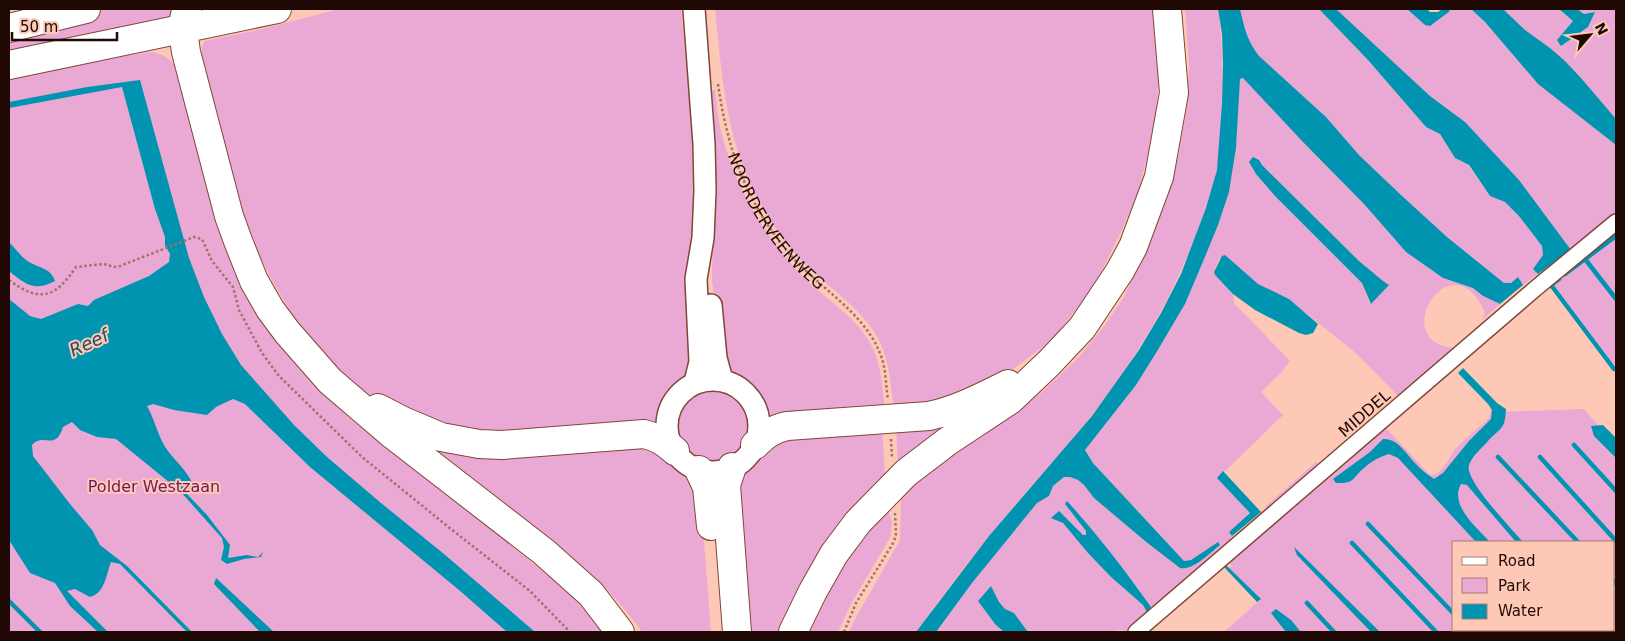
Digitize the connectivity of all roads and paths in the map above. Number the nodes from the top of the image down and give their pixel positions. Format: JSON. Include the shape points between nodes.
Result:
{"nodes":[{"id":1,"x":86,"y":9,"type":"edge"},
{"id":2,"x":277,"y":9,"type":"edge"},
{"id":3,"x":694,"y":9,"type":"edge"},
{"id":4,"x":1166,"y":9,"type":"edge"},
{"id":5,"x":185,"y":18,"type":"edge"},
{"id":6,"x":9,"y":28,"type":"edge"},
{"id":7,"x":9,"y":65,"type":"edge"},
{"id":8,"x":718,"y":82,"type":"dead end"},
{"id":9,"x":1616,"y":222,"type":"edge"},
{"id":10,"x":703,"y":238,"type":"junction"},
{"id":11,"x":9,"y":280,"type":"edge"},
{"id":12,"x":1049,"y":363,"type":"junction"},
{"id":13,"x":722,"y":380,"type":"junction"},
{"id":14,"x":330,"y":382,"type":"junction"},
{"id":15,"x":695,"y":382,"type":"junction"},
{"id":16,"x":888,"y":402,"type":"dead end"},
{"id":17,"x":890,"y":436,"type":"dead end"},
{"id":18,"x":755,"y":445,"type":"junction"},
{"id":19,"x":675,"y":451,"type":"junction"},
{"id":20,"x":892,"y":461,"type":"dead end"},
{"id":21,"x":732,"y":468,"type":"junction"},
{"id":22,"x":699,"y":470,"type":"junction"},
{"id":23,"x":895,"y":512,"type":"dead end"},
{"id":24,"x":570,"y":632,"type":"edge"},
{"id":25,"x":620,"y":632,"type":"edge"},
{"id":26,"x":719,"y":632,"type":"edge"},
{"id":27,"x":737,"y":632,"type":"edge"},
{"id":28,"x":793,"y":632,"type":"edge"},
{"id":29,"x":844,"y":632,"type":"edge"},
{"id":30,"x":1136,"y":632,"type":"edge"}],
"edges":[{"from":1,"to":6,"type":"highway"},
{"from":2,"to":5,"type":"highway"},
{"from":3,"to":10,"type":"street","name":"NOORDERVEENWEG","via":[[704,144]]},
{"from":4,"to":12,"type":"highway","via":[[1174,93],[1159,177],[1133,247],[1115,278],[1082,328]]},
{"from":5,"to":7,"type":"highway"},
{"from":5,"to":14,"type":"highway","via":[[186,52],[238,241],[254,281],[270,309]]},
{"from":8,"to":16,"type":"path","name":"NOORDERVEENWEG","via":[[727,133],[747,190],[787,252],[851,312],[873,340],[883,363]]},
{"from":9,"to":30,"type":"street","name":"MIDDEL"},
{"from":10,"to":13,"type":"street","name":"NOORDERVEENWEG","via":[[716,358]]},
{"from":10,"to":15,"type":"street","name":"NOORDERVEENWEG","via":[[696,279],[700,362]]},
{"from":11,"to":24,"type":"path","via":[[34,294],[49,293],[63,285],[76,266],[104,264],[114,267],[194,237],[202,239],[212,261],[233,287],[239,310],[262,353],[279,376],[362,457],[530,591]]},
{"from":12,"to":18,"type":"highway","via":[[989,395],[947,412],[786,426],[766,434]]},
{"from":12,"to":28,"type":"highway","via":[[1010,400],[906,473],[881,497],[834,554]]},
{"from":13,"to":15,"type":"street"},
{"from":13,"to":18,"type":"street","via":[[741,389],[754,406],[758,418]]},
{"from":14,"to":19,"type":"highway","via":[[403,422],[459,441],[502,445],[644,434],[663,440]]},
{"from":14,"to":25,"type":"highway","via":[[392,435],[544,552],[591,594]]},
{"from":15,"to":19,"type":"street","via":[[677,396],[670,410],[666,424],[669,441]]},
{"from":17,"to":20,"type":"path"},
{"from":18,"to":21,"type":"street","via":[[747,457]]},
{"from":19,"to":22,"type":"street","via":[[682,460]]},
{"from":21,"to":22,"type":"street","via":[[713,472]]},
{"from":21,"to":27,"type":"highway","via":[[726,485]]},
{"from":22,"to":26,"type":"highway","via":[[710,499]]},
{"from":23,"to":29,"type":"path","via":[[896,536],[892,546],[856,603]]}]}
